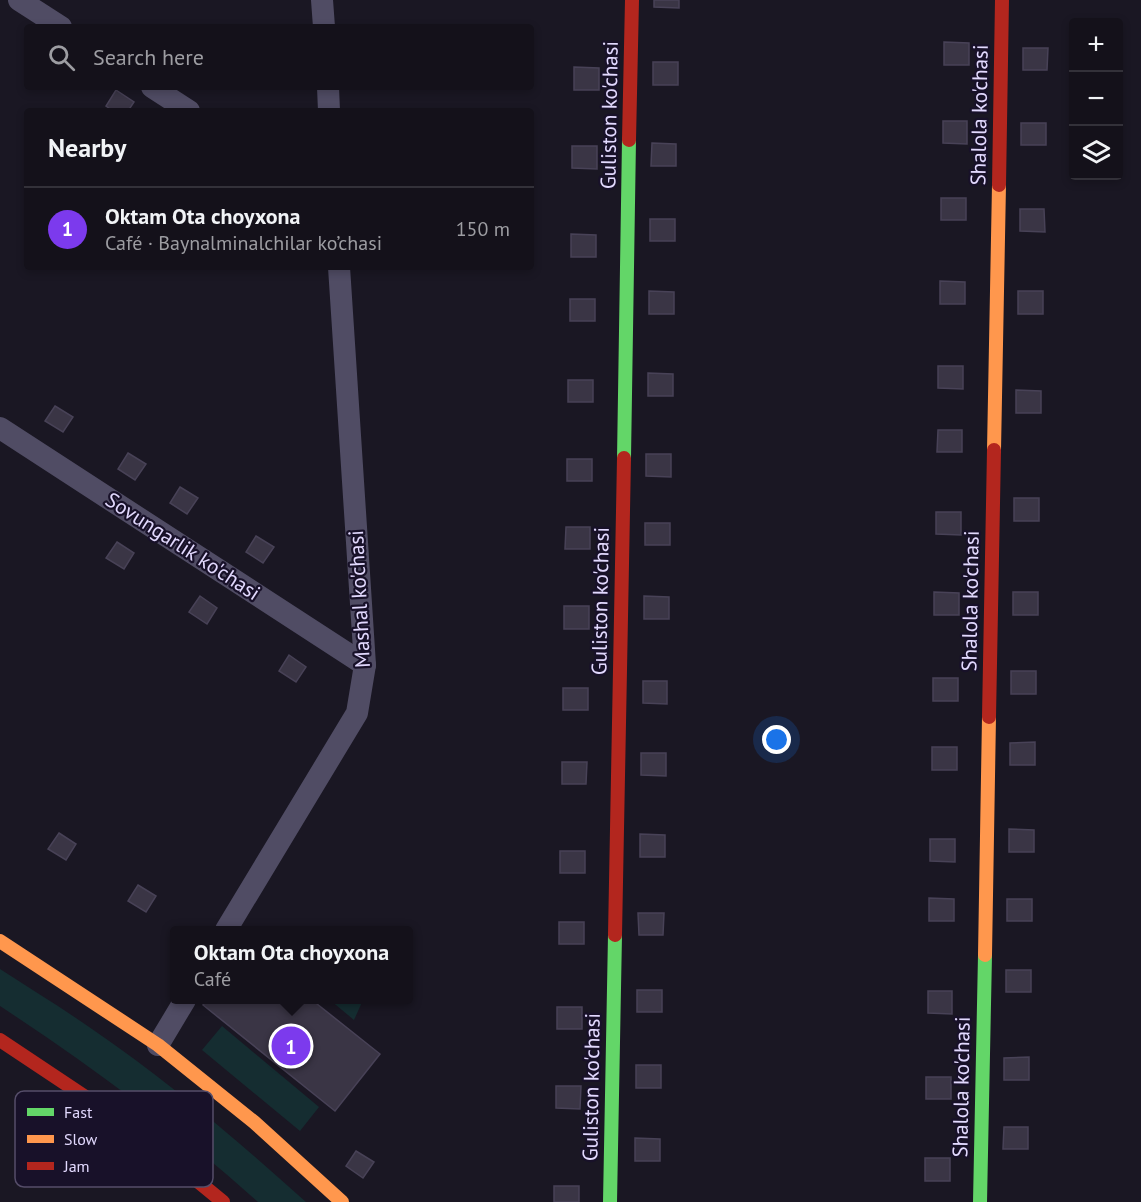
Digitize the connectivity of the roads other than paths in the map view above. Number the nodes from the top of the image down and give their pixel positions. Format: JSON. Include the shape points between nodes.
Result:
{"nodes":[{"id":1,"x":19,"y":0,"type":"edge"},
{"id":2,"x":322,"y":0,"type":"edge"},
{"id":3,"x":632,"y":0,"type":"edge"},
{"id":4,"x":1002,"y":0,"type":"edge"},
{"id":5,"x":56,"y":24,"type":"edge"},
{"id":6,"x":324,"y":24,"type":"edge"},
{"id":7,"x":157,"y":90,"type":"edge"},
{"id":8,"x":328,"y":90,"type":"edge"},
{"id":9,"x":184,"y":108,"type":"edge"},
{"id":10,"x":329,"y":108,"type":"edge"},
{"id":11,"x":339,"y":270,"type":"edge"},
{"id":12,"x":0,"y":428,"type":"edge"},
{"id":13,"x":365,"y":665,"type":"junction"},
{"id":14,"x":228,"y":926,"type":"edge"},
{"id":15,"x":0,"y":941,"type":"edge"},
{"id":16,"x":182,"y":1004,"type":"edge"},
{"id":17,"x":0,"y":1040,"type":"edge"},
{"id":18,"x":158,"y":1045,"type":"junction"},
{"id":19,"x":76,"y":1091,"type":"edge"},
{"id":20,"x":205,"y":1187,"type":"edge"},
{"id":21,"x":223,"y":1202,"type":"edge"},
{"id":22,"x":342,"y":1202,"type":"edge"},
{"id":23,"x":610,"y":1202,"type":"edge"},
{"id":24,"x":980,"y":1202,"type":"edge"}],
"edges":[{"from":1,"to":5,"type":"street"},
{"from":2,"to":6,"type":"street"},
{"from":3,"to":23,"type":"street","name":"Guliston ko'chasi"},
{"from":4,"to":24,"type":"street","name":"Shalola ko'chasi"},
{"from":7,"to":9,"type":"street"},
{"from":8,"to":10,"type":"street"},
{"from":11,"to":13,"type":"street","name":"Mashal ko'chasi"},
{"from":12,"to":13,"type":"street","name":"Sovungarlik ko'chasi"},
{"from":13,"to":14,"type":"street","name":"Mashal ko'chasi","via":[[357,712]]},
{"from":15,"to":18,"type":"street"},
{"from":16,"to":18,"type":"street"},
{"from":17,"to":19,"type":"street"},
{"from":18,"to":22,"type":"street","via":[[254,1122]]},
{"from":20,"to":21,"type":"street"}]}
